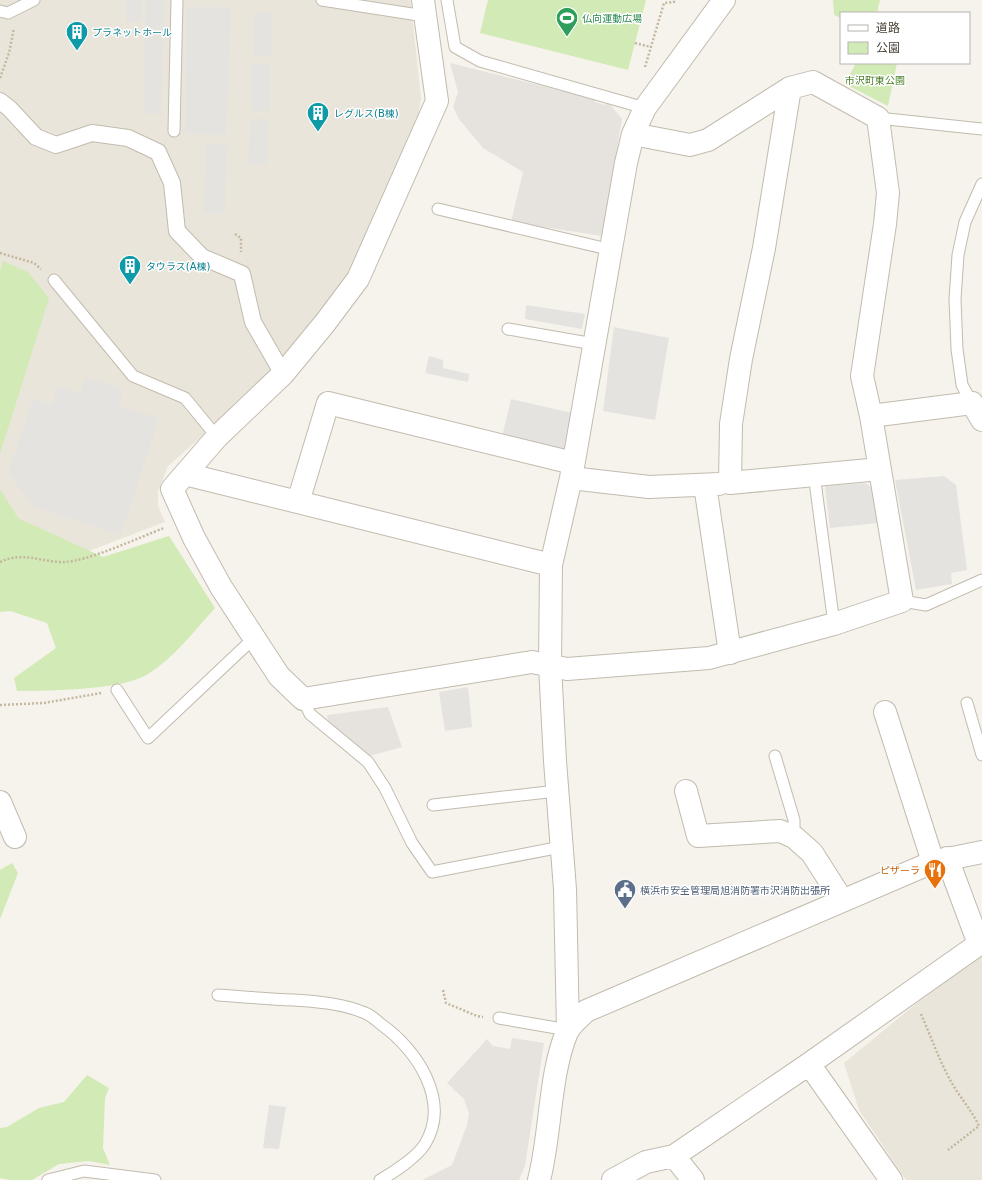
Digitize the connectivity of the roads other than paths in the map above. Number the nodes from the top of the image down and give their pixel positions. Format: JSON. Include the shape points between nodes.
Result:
{"nodes":[{"id":1,"x":34,"y":0,"type":"edge"},
{"id":2,"x":177,"y":0,"type":"edge"},
{"id":3,"x":322,"y":0,"type":"edge"},
{"id":4,"x":447,"y":0,"type":"edge"},
{"id":5,"x":724,"y":0,"type":"edge"},
{"id":6,"x":424,"y":8,"type":"edge"},
{"id":7,"x":0,"y":11,"type":"edge"},
{"id":8,"x":790,"y":88,"type":"junction"},
{"id":9,"x":0,"y":101,"type":"edge"},
{"id":10,"x":645,"y":108,"type":"junction"},
{"id":11,"x":878,"y":118,"type":"junction"},
{"id":12,"x":982,"y":129,"type":"edge"},
{"id":13,"x":174,"y":131,"type":"dead end"},
{"id":14,"x":633,"y":134,"type":"junction"},
{"id":15,"x":982,"y":184,"type":"edge"},
{"id":16,"x":438,"y":209,"type":"dead end"},
{"id":17,"x":612,"y":250,"type":"junction"},
{"id":18,"x":54,"y":280,"type":"road end"},
{"id":19,"x":508,"y":329,"type":"dead end"},
{"id":20,"x":594,"y":344,"type":"junction"},
{"id":21,"x":283,"y":374,"type":"junction"},
{"id":22,"x":977,"y":412,"type":"edge"},
{"id":23,"x":871,"y":416,"type":"junction"},
{"id":24,"x":218,"y":437,"type":"junction"},
{"id":25,"x":880,"y":469,"type":"junction"},
{"id":26,"x":572,"y":470,"type":"junction"},
{"id":27,"x":185,"y":474,"type":"junction"},
{"id":28,"x":814,"y":474,"type":"junction"},
{"id":29,"x":730,"y":484,"type":"junction"},
{"id":30,"x":705,"y":485,"type":"junction"},
{"id":31,"x":298,"y":502,"type":"junction"},
{"id":32,"x":551,"y":565,"type":"junction"},
{"id":33,"x":982,"y":580,"type":"edge"},
{"id":34,"x":902,"y":601,"type":"junction"},
{"id":35,"x":834,"y":624,"type":"junction"},
{"id":36,"x":255,"y":637,"type":"junction"},
{"id":37,"x":730,"y":653,"type":"junction"},
{"id":38,"x":550,"y":666,"type":"junction"},
{"id":39,"x":117,"y":690,"type":"road end"},
{"id":40,"x":303,"y":699,"type":"junction"},
{"id":41,"x":967,"y":703,"type":"dead end"},
{"id":42,"x":885,"y":712,"type":"dead end"},
{"id":43,"x":982,"y":755,"type":"edge"},
{"id":44,"x":775,"y":756,"type":"dead end"},
{"id":45,"x":557,"y":791,"type":"junction"},
{"id":46,"x":686,"y":791,"type":"dead end"},
{"id":47,"x":0,"y":802,"type":"edge"},
{"id":48,"x":433,"y":805,"type":"dead end"},
{"id":49,"x":15,"y":837,"type":"dead end"},
{"id":50,"x":794,"y":837,"type":"junction"},
{"id":51,"x":561,"y":847,"type":"junction"},
{"id":52,"x":982,"y":852,"type":"edge"},
{"id":53,"x":940,"y":860,"type":"junction"},
{"id":54,"x":842,"y":900,"type":"junction"},
{"id":55,"x":980,"y":944,"type":"edge"},
{"id":56,"x":218,"y":995,"type":"dead end"},
{"id":57,"x":499,"y":1018,"type":"road end"},
{"id":58,"x":568,"y":1030,"type":"junction"},
{"id":59,"x":810,"y":1064,"type":"junction"},
{"id":60,"x":674,"y":1156,"type":"junction"},
{"id":61,"x":48,"y":1180,"type":"edge"},
{"id":62,"x":155,"y":1180,"type":"edge"},
{"id":63,"x":380,"y":1180,"type":"edge"},
{"id":64,"x":539,"y":1180,"type":"edge"},
{"id":65,"x":613,"y":1180,"type":"edge"},
{"id":66,"x":693,"y":1180,"type":"edge"},
{"id":67,"x":891,"y":1180,"type":"edge"}],
"edges":[{"from":1,"to":7,"type":"lane","via":[[8,13]]},
{"from":2,"to":13,"type":"lane"},
{"from":3,"to":6,"type":"lane"},
{"from":4,"to":10,"type":"lane","via":[[455,47],[480,62]]},
{"from":5,"to":10,"type":"street"},
{"from":6,"to":21,"type":"street","via":[[437,101],[358,279]]},
{"from":8,"to":11,"type":"street","via":[[813,82]]},
{"from":8,"to":14,"type":"street","via":[[708,140],[690,145]]},
{"from":8,"to":29,"type":"street","via":[[764,248],[733,410]]},
{"from":9,"to":21,"type":"street","via":[[36,137],[56,145],[92,134],[128,138],[158,152],[172,183],[177,231],[202,257],[242,274],[253,322]]},
{"from":10,"to":14,"type":"street"},
{"from":11,"to":12,"type":"lane"},
{"from":11,"to":23,"type":"street","via":[[888,193],[862,376]]},
{"from":14,"to":17,"type":"street"},
{"from":15,"to":22,"type":"lane","via":[[966,222],[958,255],[955,299],[957,349],[962,385]]},
{"from":16,"to":17,"type":"lane"},
{"from":17,"to":20,"type":"street"},
{"from":18,"to":24,"type":"lane","via":[[133,376],[185,398]]},
{"from":19,"to":20,"type":"lane"},
{"from":20,"to":26,"type":"street"},
{"from":21,"to":24,"type":"street"},
{"from":22,"to":23,"type":"street"},
{"from":23,"to":25,"type":"street"},
{"from":24,"to":27,"type":"street"},
{"from":25,"to":28,"type":"street"},
{"from":25,"to":34,"type":"street"},
{"from":26,"to":30,"type":"street","via":[[648,487]]},
{"from":26,"to":31,"type":"street","via":[[328,403]]},
{"from":26,"to":32,"type":"street"},
{"from":27,"to":31,"type":"street"},
{"from":27,"to":36,"type":"street","via":[[172,489],[221,586]]},
{"from":28,"to":29,"type":"street"},
{"from":28,"to":35,"type":"lane"},
{"from":29,"to":30,"type":"street"},
{"from":30,"to":37,"type":"street"},
{"from":31,"to":32,"type":"street"},
{"from":32,"to":38,"type":"street"},
{"from":33,"to":34,"type":"lane","via":[[926,606]]},
{"from":34,"to":35,"type":"street"},
{"from":35,"to":37,"type":"street"},
{"from":36,"to":39,"type":"lane","via":[[148,738]]},
{"from":36,"to":40,"type":"street","via":[[279,676]]},
{"from":37,"to":38,"type":"street","via":[[709,658],[567,669]]},
{"from":38,"to":40,"type":"street","via":[[532,662]]},
{"from":38,"to":45,"type":"street"},
{"from":40,"to":51,"type":"lane","via":[[310,714],[368,762],[385,788],[412,843],[432,872]]},
{"from":41,"to":43,"type":"lane"},
{"from":42,"to":53,"type":"street"},
{"from":44,"to":50,"type":"lane","via":[[794,820]]},
{"from":45,"to":48,"type":"lane"},
{"from":45,"to":51,"type":"street"},
{"from":46,"to":50,"type":"street","via":[[698,836],[780,831]]},
{"from":47,"to":49,"type":"street"},
{"from":50,"to":54,"type":"street","via":[[812,853]]},
{"from":51,"to":58,"type":"street"},
{"from":52,"to":53,"type":"street"},
{"from":53,"to":54,"type":"street"},
{"from":53,"to":55,"type":"street"},
{"from":54,"to":58,"type":"street","via":[[586,1011]]},
{"from":55,"to":59,"type":"street"},
{"from":56,"to":63,"type":"lane","via":[[340,1004],[367,1013],[412,1052],[431,1092],[435,1112],[432,1129],[424,1145],[396,1171]]},
{"from":57,"to":58,"type":"lane"},
{"from":58,"to":64,"type":"street","via":[[558,1059]]},
{"from":59,"to":60,"type":"street"},
{"from":59,"to":67,"type":"street"},
{"from":60,"to":65,"type":"street","via":[[646,1162]]},
{"from":60,"to":66,"type":"street"},
{"from":61,"to":62,"type":"lane","via":[[84,1171]]}]}
